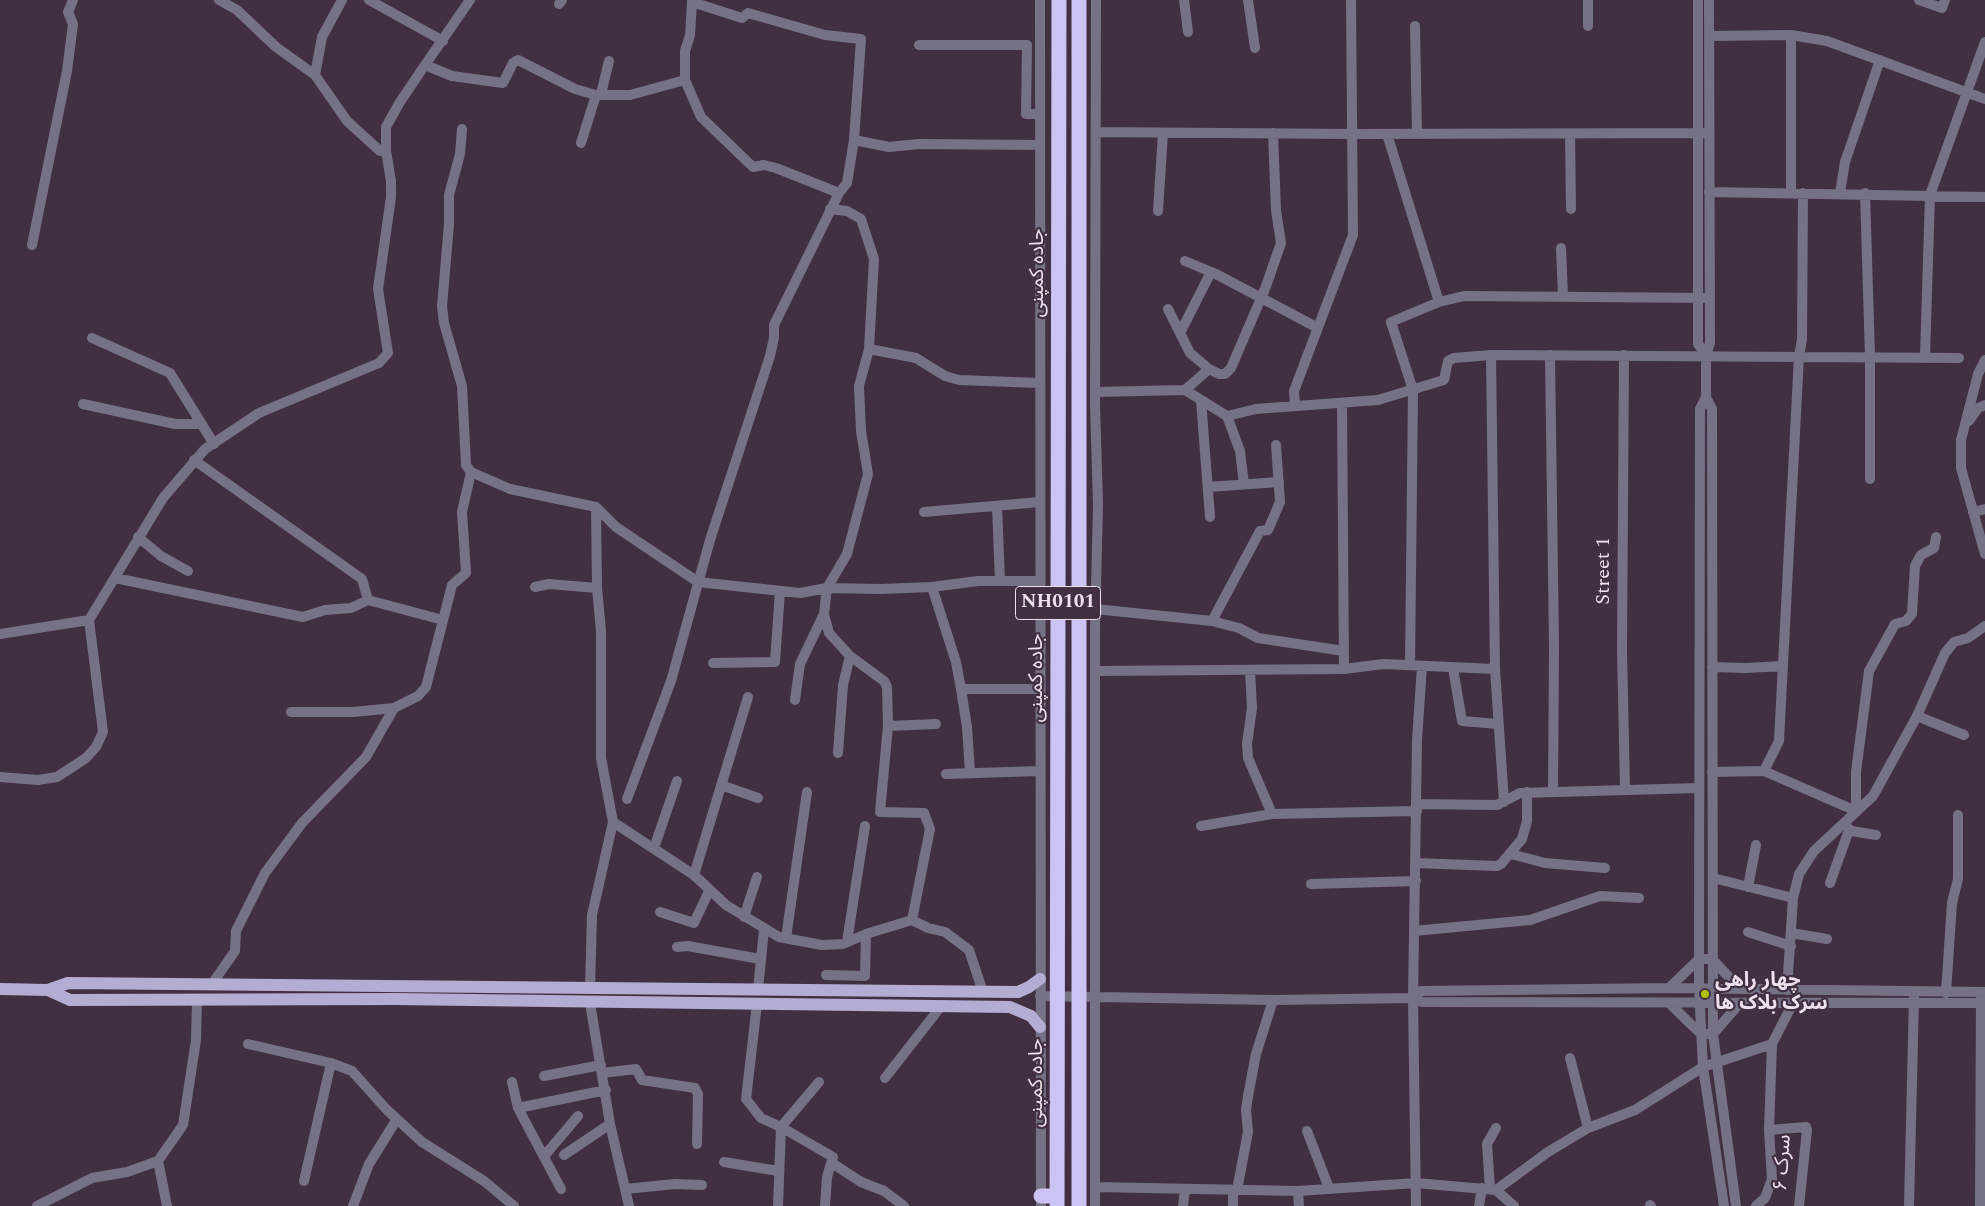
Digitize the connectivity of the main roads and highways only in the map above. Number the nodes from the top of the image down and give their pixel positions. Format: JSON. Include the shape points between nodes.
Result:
{"nodes":[{"id":1,"x":1059,"y":0,"type":"edge"},
{"id":2,"x":1079,"y":0,"type":"edge"},
{"id":3,"x":1040,"y":979,"type":"road end"},
{"id":4,"x":546,"y":988,"type":"junction"},
{"id":5,"x":0,"y":989,"type":"edge"},
{"id":6,"x":48,"y":990,"type":"junction"},
{"id":7,"x":546,"y":1003,"type":"junction"},
{"id":8,"x":1040,"y":1026,"type":"road end"},
{"id":9,"x":1041,"y":1201,"type":"edge"},
{"id":10,"x":1057,"y":1201,"type":"edge"},
{"id":11,"x":1079,"y":1206,"type":"edge"}],
"edges":[{"from":1,"to":10,"type":"highway","name":"جاده کمپنی","number":"NH0101"},
{"from":2,"to":11,"type":"highway","name":"جاده کمپنی","number":"NH0101"},
{"from":3,"to":4,"type":"main road","via":[[1018,992]]},
{"from":4,"to":6,"type":"main road","via":[[68,984]]},
{"from":4,"to":7,"type":"main road"},
{"from":5,"to":6,"type":"main road"},
{"from":6,"to":7,"type":"main road","via":[[70,1000]]},
{"from":7,"to":8,"type":"main road","via":[[1010,1007],[1031,1016]]},
{"from":9,"to":10,"type":"highway"}]}
